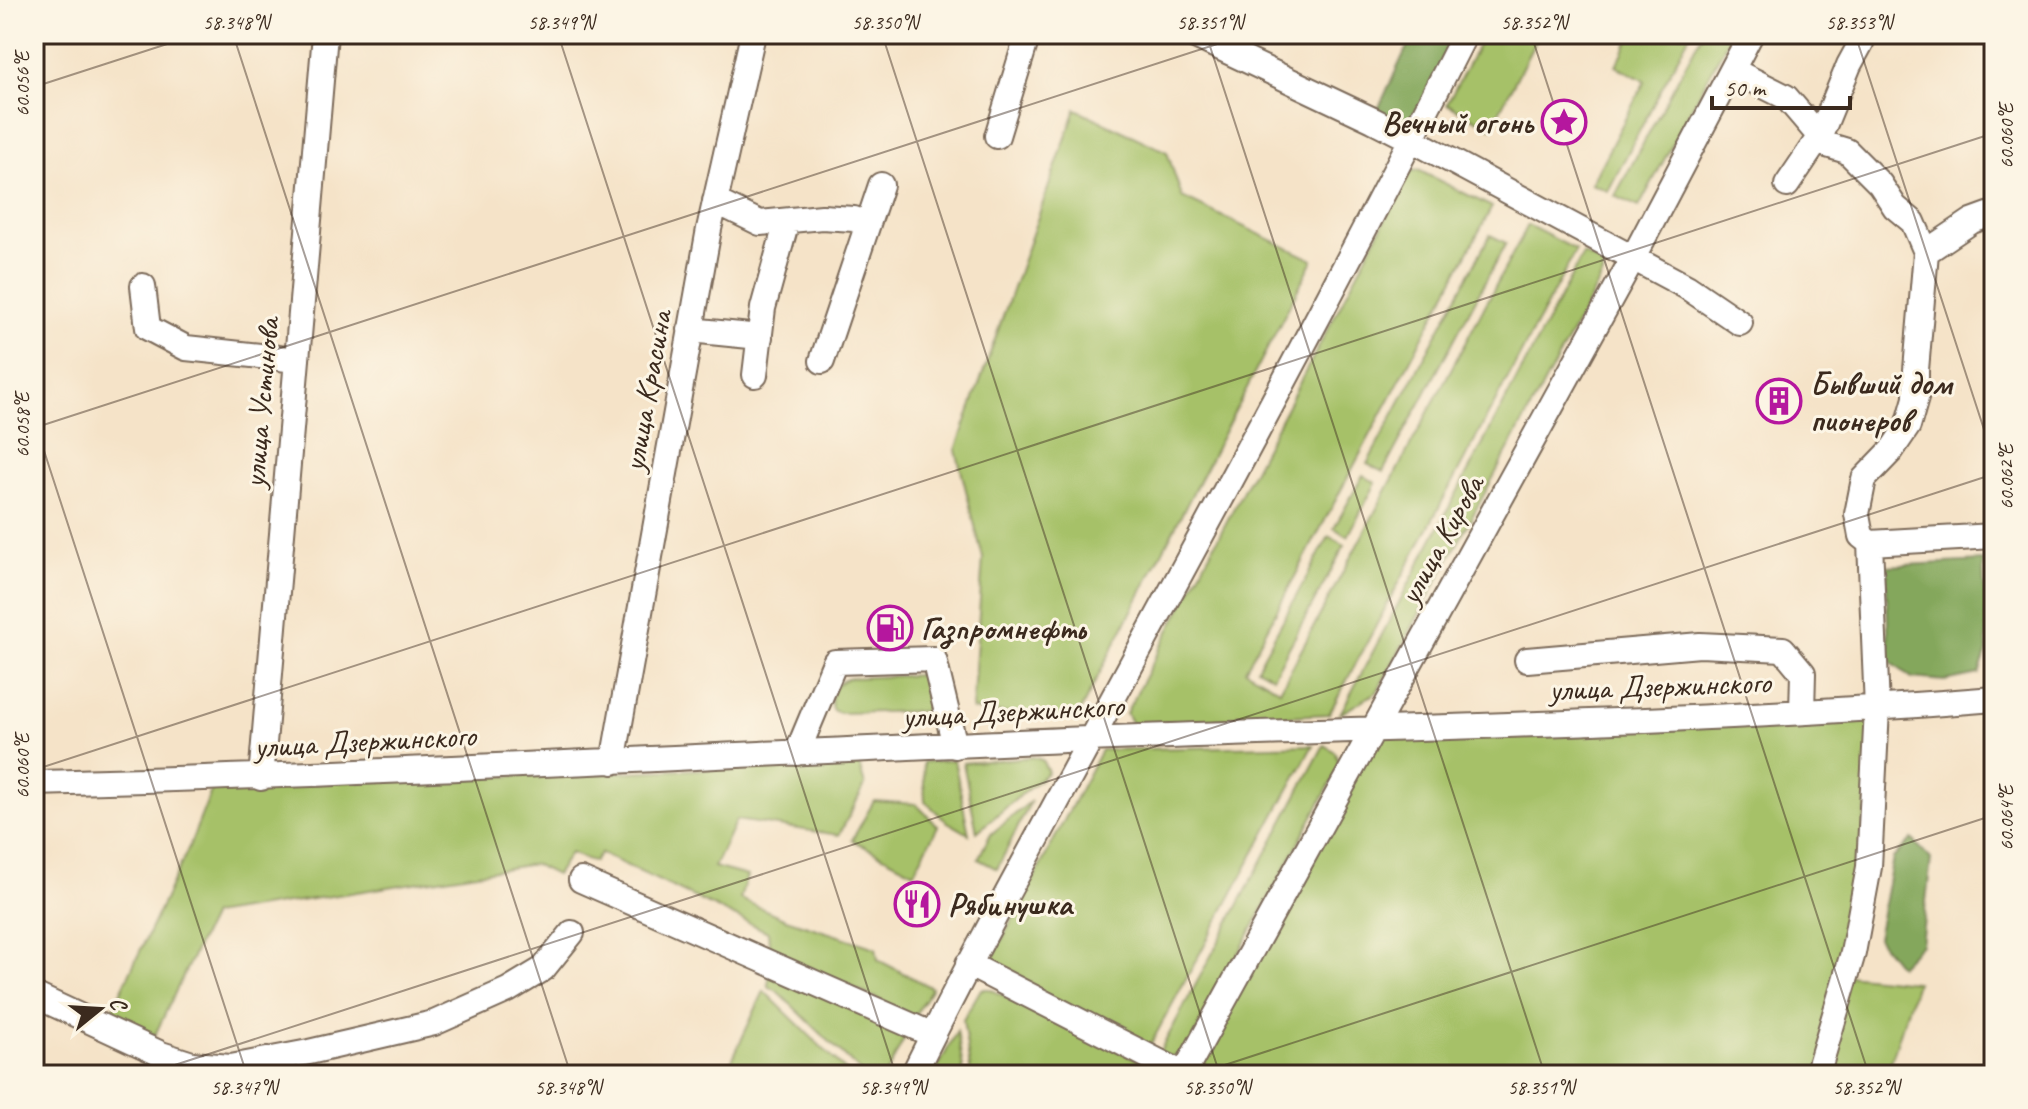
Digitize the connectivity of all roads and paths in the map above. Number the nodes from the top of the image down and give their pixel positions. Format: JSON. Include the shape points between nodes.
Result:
{"nodes":[{"id":1,"x":325,"y":34,"type":"edge"},
{"id":2,"x":753,"y":34,"type":"edge"},
{"id":3,"x":1028,"y":34,"type":"edge"},
{"id":4,"x":1191,"y":34,"type":"edge"},
{"id":5,"x":1465,"y":34,"type":"edge"},
{"id":6,"x":1751,"y":34,"type":"edge"},
{"id":7,"x":1862,"y":34,"type":"edge"},
{"id":8,"x":1732,"y":70,"type":"junction"},
{"id":9,"x":997,"y":136,"type":"dead end"},
{"id":10,"x":1820,"y":136,"type":"junction"},
{"id":11,"x":1412,"y":140,"type":"junction"},
{"id":12,"x":881,"y":185,"type":"dead end"},
{"id":13,"x":1787,"y":185,"type":"dead end"},
{"id":14,"x":715,"y":201,"type":"junction"},
{"id":15,"x":1994,"y":213,"type":"edge"},
{"id":16,"x":787,"y":221,"type":"junction"},
{"id":17,"x":867,"y":225,"type":"junction"},
{"id":18,"x":1926,"y":252,"type":"junction"},
{"id":19,"x":1633,"y":258,"type":"junction"},
{"id":20,"x":143,"y":286,"type":"dead end"},
{"id":21,"x":1740,"y":323,"type":"dead end"},
{"id":22,"x":690,"y":330,"type":"junction"},
{"id":23,"x":760,"y":337,"type":"junction"},
{"id":24,"x":297,"y":360,"type":"junction"},
{"id":25,"x":822,"y":361,"type":"dead end"},
{"id":26,"x":755,"y":375,"type":"dead end"},
{"id":27,"x":1994,"y":536,"type":"edge"},
{"id":28,"x":1870,"y":543,"type":"junction"},
{"id":29,"x":1527,"y":660,"type":"dead end"},
{"id":30,"x":1994,"y":699,"type":"edge"},
{"id":31,"x":1877,"y":709,"type":"junction"},
{"id":32,"x":1802,"y":712,"type":"junction"},
{"id":33,"x":1373,"y":730,"type":"junction"},
{"id":34,"x":1091,"y":739,"type":"junction"},
{"id":35,"x":955,"y":746,"type":"junction"},
{"id":36,"x":797,"y":753,"type":"junction"},
{"id":37,"x":613,"y":762,"type":"junction"},
{"id":38,"x":261,"y":778,"type":"junction"},
{"id":39,"x":34,"y":783,"type":"edge"},
{"id":40,"x":581,"y":880,"type":"dead end"},
{"id":41,"x":572,"y":933,"type":"dead end"},
{"id":42,"x":968,"y":964,"type":"junction"},
{"id":43,"x":34,"y":995,"type":"edge"},
{"id":44,"x":933,"y":1035,"type":"junction"},
{"id":45,"x":913,"y":1075,"type":"edge"},
{"id":46,"x":1183,"y":1075,"type":"edge"},
{"id":47,"x":1817,"y":1075,"type":"edge"}],
"edges":[{"from":1,"to":24,"type":"street","name":"улица Устинова"},
{"from":2,"to":14,"type":"street","name":"улица Красина"},
{"from":3,"to":9,"type":"street"},
{"from":4,"to":11,"type":"street"},
{"from":5,"to":11,"type":"street"},
{"from":6,"to":8,"type":"street","name":"улица Кирова"},
{"from":7,"to":10,"type":"street"},
{"from":8,"to":10,"type":"street","via":[[1786,97]]},
{"from":8,"to":19,"type":"street","name":"улица Кирова"},
{"from":10,"to":13,"type":"street"},
{"from":10,"to":18,"type":"street","via":[[1827,145],[1847,151],[1880,184],[1913,222]]},
{"from":11,"to":19,"type":"street"},
{"from":11,"to":34,"type":"street"},
{"from":12,"to":17,"type":"street"},
{"from":14,"to":16,"type":"street","via":[[760,223]]},
{"from":14,"to":22,"type":"street","name":"улица Красина"},
{"from":15,"to":18,"type":"street","via":[[1972,221]]},
{"from":16,"to":17,"type":"street","via":[[822,217]]},
{"from":16,"to":23,"type":"street"},
{"from":17,"to":25,"type":"street"},
{"from":18,"to":28,"type":"street","via":[[1916,398],[1908,426],[1864,479],[1859,499],[1861,536]]},
{"from":19,"to":21,"type":"street"},
{"from":19,"to":33,"type":"street","name":"улица Кирова"},
{"from":20,"to":24,"type":"street","via":[[148,328],[186,348]]},
{"from":22,"to":23,"type":"street"},
{"from":22,"to":37,"type":"street","name":"улица Красина"},
{"from":23,"to":26,"type":"street"},
{"from":24,"to":38,"type":"street","name":"улица Устинова"},
{"from":27,"to":28,"type":"street"},
{"from":28,"to":31,"type":"street"},
{"from":29,"to":32,"type":"street","via":[[1700,645],[1783,649],[1803,673]]},
{"from":30,"to":31,"type":"street","name":"улица Дзержинского"},
{"from":31,"to":32,"type":"street","name":"улица Дзержинского"},
{"from":31,"to":47,"type":"street","via":[[1869,867],[1853,953]]},
{"from":32,"to":33,"type":"street","name":"улица Дзержинского"},
{"from":33,"to":34,"type":"street","name":"улица Дзержинского"},
{"from":33,"to":46,"type":"street","name":"улица Кирова"},
{"from":34,"to":35,"type":"street","name":"улица Дзержинского"},
{"from":34,"to":42,"type":"street"},
{"from":35,"to":36,"type":"street","name":"улица Дзержинского"},
{"from":35,"to":36,"type":"street","via":[[934,659],[835,662]]},
{"from":36,"to":37,"type":"street","name":"улица Дзержинского"},
{"from":37,"to":38,"type":"street","name":"улица Дзержинского"},
{"from":38,"to":39,"type":"street","name":"улица Дзержинского"},
{"from":40,"to":44,"type":"street"},
{"from":41,"to":43,"type":"street","via":[[543,969],[434,1023],[231,1067],[192,1064],[161,1054]]},
{"from":42,"to":44,"type":"street"},
{"from":42,"to":46,"type":"street"},
{"from":44,"to":45,"type":"street"}]}
